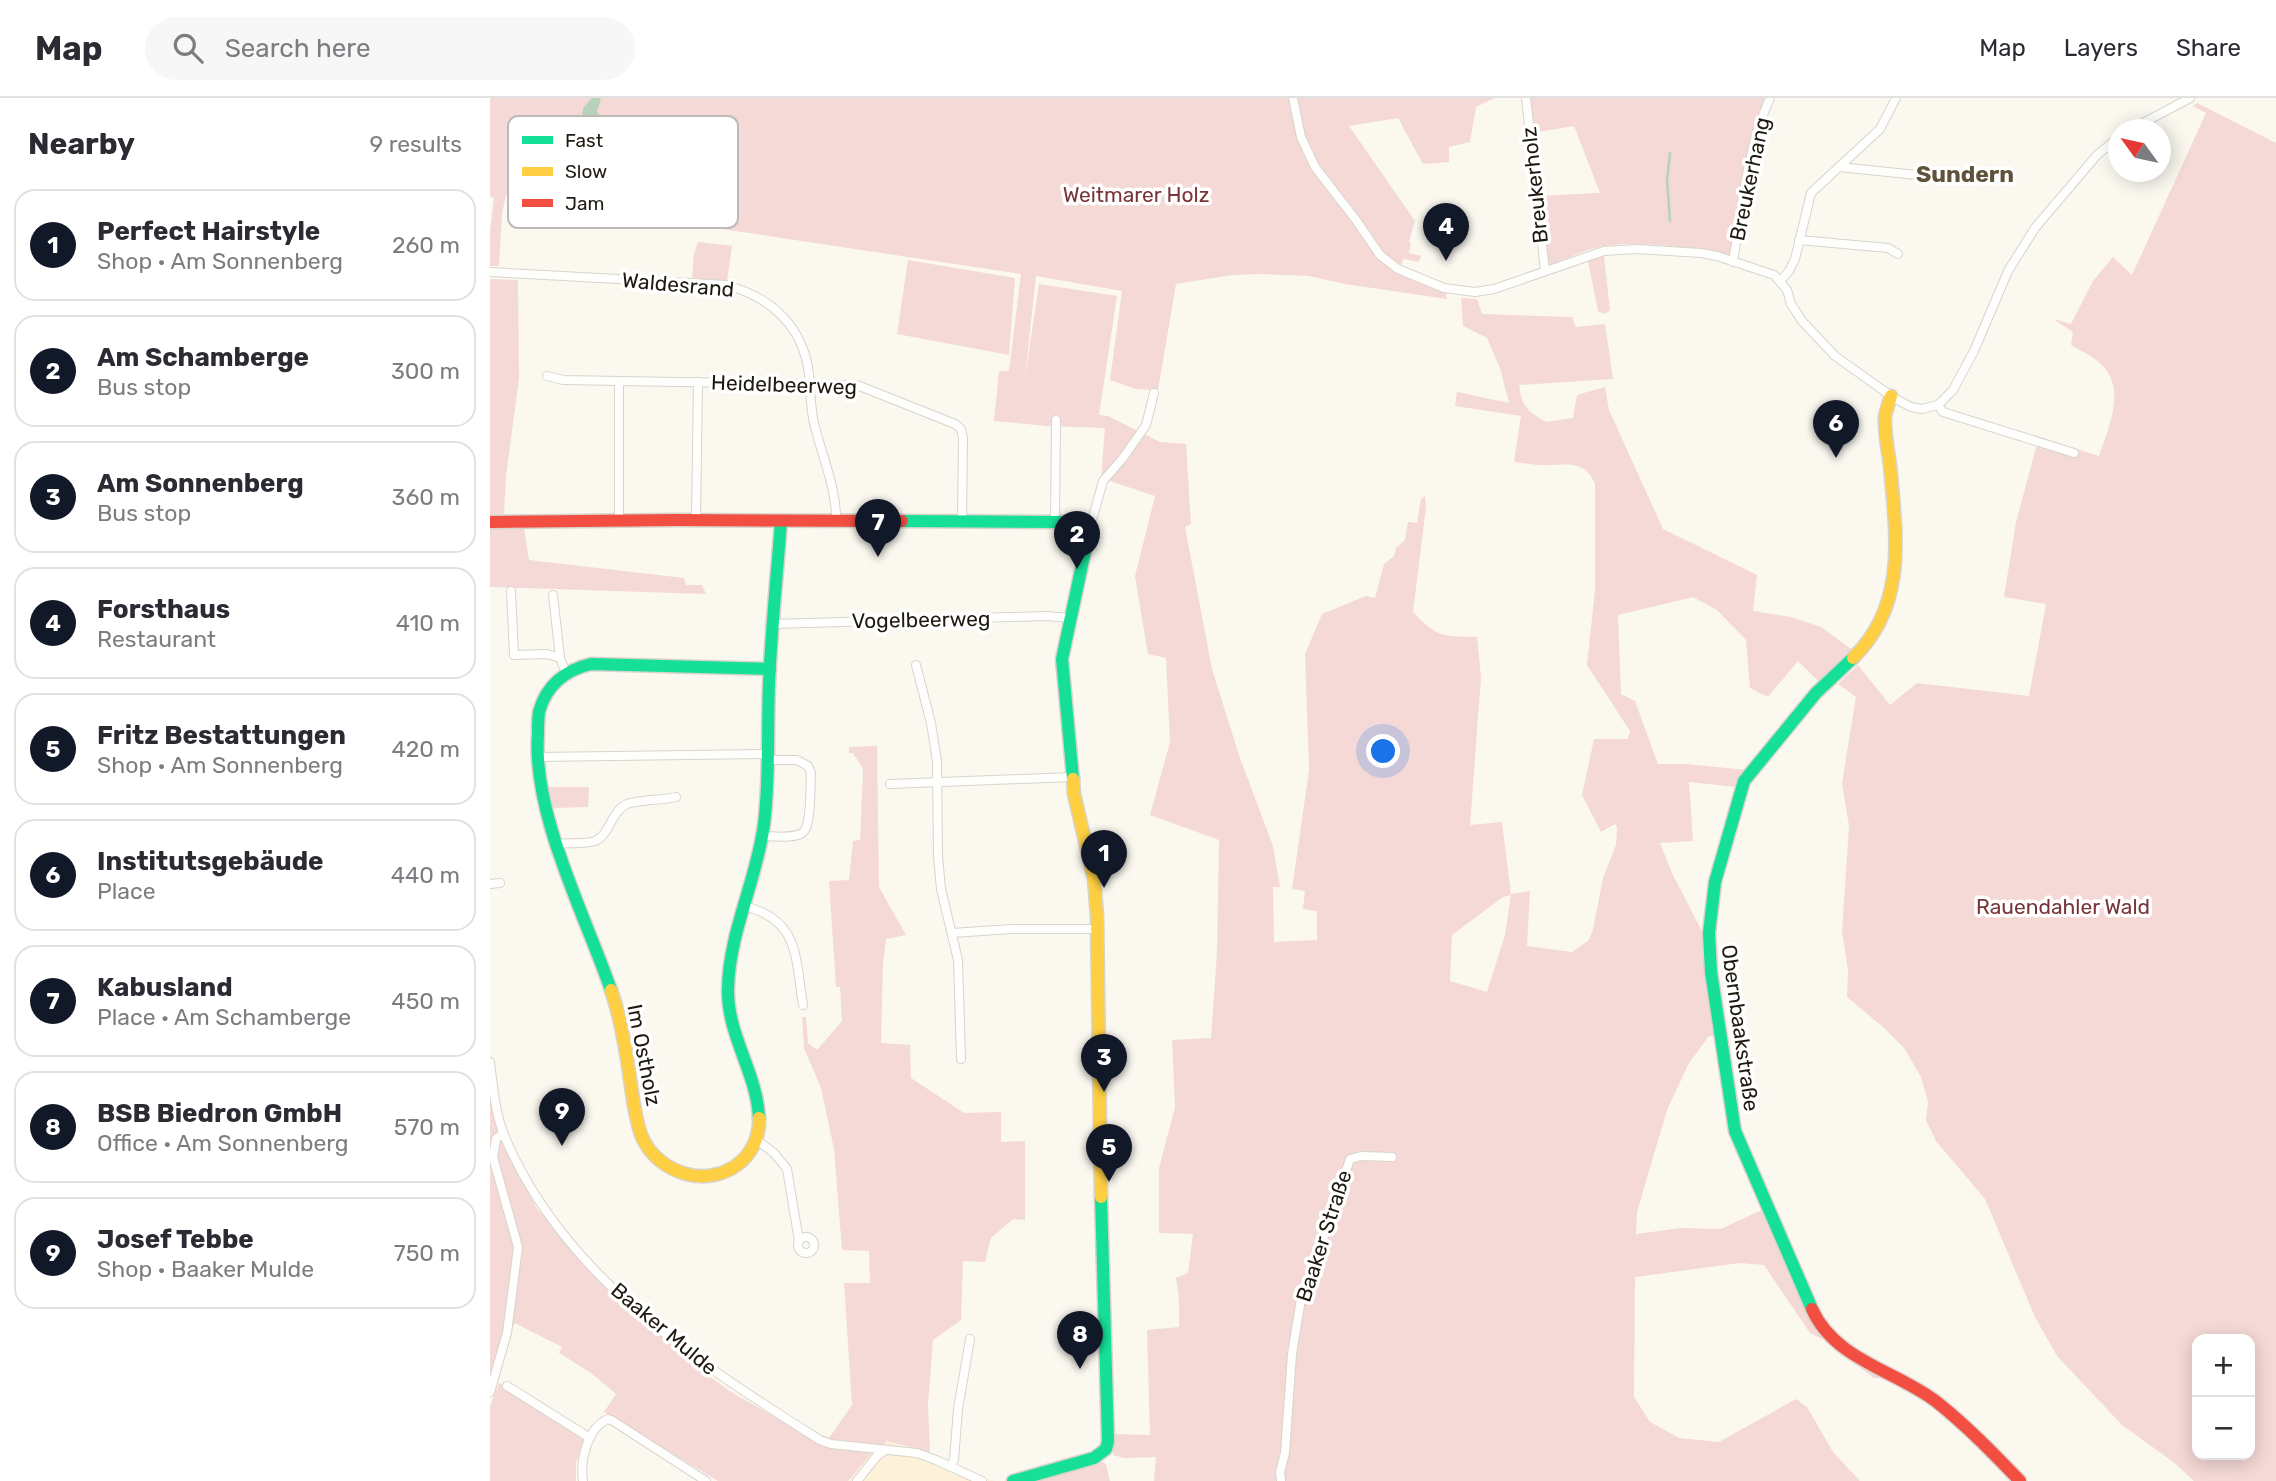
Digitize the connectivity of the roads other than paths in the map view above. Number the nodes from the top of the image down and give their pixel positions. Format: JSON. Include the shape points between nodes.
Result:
{"nodes":[{"id":1,"x":1293,"y":98,"type":"edge"},
{"id":2,"x":1526,"y":98,"type":"edge"},
{"id":3,"x":1770,"y":98,"type":"edge"},
{"id":4,"x":1896,"y":98,"type":"edge"},
{"id":5,"x":2190,"y":98,"type":"edge"},
{"id":6,"x":2151,"y":119,"type":"edge"},
{"id":7,"x":2108,"y":144,"type":"edge"},
{"id":8,"x":1839,"y":167,"type":"junction"},
{"id":9,"x":1917,"y":175,"type":"dead end"},
{"id":10,"x":1799,"y":240,"type":"junction"},
{"id":11,"x":1898,"y":254,"type":"dead end"},
{"id":12,"x":1732,"y":261,"type":"junction"},
{"id":13,"x":1545,"y":271,"type":"junction"},
{"id":14,"x":490,"y":272,"type":"edge"},
{"id":15,"x":1780,"y":281,"type":"junction"},
{"id":16,"x":547,"y":376,"type":"dead end"},
{"id":17,"x":619,"y":381,"type":"junction"},
{"id":18,"x":698,"y":382,"type":"junction"},
{"id":19,"x":810,"y":385,"type":"junction"},
{"id":20,"x":1154,"y":393,"type":"dead end"},
{"id":21,"x":1891,"y":396,"type":"junction"},
{"id":22,"x":1938,"y":405,"type":"junction"},
{"id":23,"x":1056,"y":420,"type":"dead end"},
{"id":24,"x":2074,"y":453,"type":"dead end"},
{"id":25,"x":619,"y":520,"type":"junction"},
{"id":26,"x":696,"y":520,"type":"junction"},
{"id":27,"x":781,"y":521,"type":"junction"},
{"id":28,"x":490,"y":522,"type":"edge"},
{"id":29,"x":836,"y":522,"type":"junction"},
{"id":30,"x":962,"y":522,"type":"junction"},
{"id":31,"x":1055,"y":522,"type":"junction"},
{"id":32,"x":1087,"y":526,"type":"junction"},
{"id":33,"x":511,"y":592,"type":"dead end"},
{"id":34,"x":553,"y":595,"type":"dead end"},
{"id":35,"x":1070,"y":618,"type":"junction"},
{"id":36,"x":773,"y":624,"type":"junction"},
{"id":37,"x":560,"y":658,"type":"junction"},
{"id":38,"x":916,"y":665,"type":"dead end"},
{"id":39,"x":770,"y":669,"type":"junction"},
{"id":40,"x":566,"y":673,"type":"junction"},
{"id":41,"x":538,"y":757,"type":"junction"},
{"id":42,"x":768,"y":757,"type":"junction"},
{"id":43,"x":1072,"y":777,"type":"junction"},
{"id":44,"x":938,"y":782,"type":"junction"},
{"id":45,"x":890,"y":784,"type":"dead end"},
{"id":46,"x":676,"y":797,"type":"dead end"},
{"id":47,"x":762,"y":836,"type":"junction"},
{"id":48,"x":556,"y":844,"type":"junction"},
{"id":49,"x":500,"y":883,"type":"dead end"},
{"id":50,"x":490,"y":884,"type":"edge"},
{"id":51,"x":744,"y":906,"type":"junction"},
{"id":52,"x":1097,"y":929,"type":"junction"},
{"id":53,"x":952,"y":933,"type":"junction"},
{"id":54,"x":803,"y":1005,"type":"dead end"},
{"id":55,"x":961,"y":1059,"type":"dead end"},
{"id":56,"x":490,"y":1062,"type":"edge"},
{"id":57,"x":503,"y":1133,"type":"junction"},
{"id":58,"x":757,"y":1140,"type":"junction"},
{"id":59,"x":1392,"y":1157,"type":"dead end"},
{"id":60,"x":799,"y":1241,"type":"dead end"},
{"id":61,"x":970,"y":1339,"type":"dead end"},
{"id":62,"x":507,"y":1386,"type":"dead end"},
{"id":63,"x":490,"y":1392,"type":"edge"},
{"id":64,"x":590,"y":1438,"type":"junction"},
{"id":65,"x":885,"y":1450,"type":"junction"},
{"id":66,"x":950,"y":1466,"type":"junction"},
{"id":67,"x":583,"y":1481,"type":"edge"},
{"id":68,"x":706,"y":1481,"type":"edge"},
{"id":69,"x":858,"y":1481,"type":"edge"},
{"id":70,"x":982,"y":1481,"type":"edge"},
{"id":71,"x":1013,"y":1481,"type":"edge"},
{"id":72,"x":1281,"y":1481,"type":"edge"},
{"id":73,"x":2020,"y":1481,"type":"edge"}],
"edges":[{"from":1,"to":13,"type":"street","via":[[1301,137],[1315,167],[1387,262],[1421,280],[1463,291],[1494,289]]},
{"from":2,"to":13,"type":"street","name":"Breukerholz"},
{"from":3,"to":12,"type":"street","name":"Breukerhang","via":[[1751,155]]},
{"from":4,"to":8,"type":"street","via":[[1880,129]]},
{"from":5,"to":6,"type":"street"},
{"from":7,"to":22,"type":"street","via":[[2020,250],[1967,365]]},
{"from":8,"to":9,"type":"street"},
{"from":8,"to":10,"type":"street","via":[[1811,193]]},
{"from":10,"to":11,"type":"street","via":[[1888,248]]},
{"from":10,"to":15,"type":"street","via":[[1789,271]]},
{"from":12,"to":13,"type":"street","via":[[1701,253],[1618,249]]},
{"from":12,"to":15,"type":"street"},
{"from":14,"to":19,"type":"street","name":"Waldesrand","via":[[740,289],[787,319],[802,345]]},
{"from":15,"to":21,"type":"street","via":[[1794,311],[1822,344]]},
{"from":16,"to":17,"type":"street","name":"Heidelbeerweg"},
{"from":17,"to":18,"type":"street","name":"Heidelbeerweg"},
{"from":17,"to":25,"type":"street"},
{"from":18,"to":19,"type":"street","name":"Heidelbeerweg"},
{"from":18,"to":26,"type":"street"},
{"from":19,"to":29,"type":"street","name":"Waldesrand","via":[[821,456],[835,494]]},
{"from":19,"to":30,"type":"street","name":"Heidelbeerweg","via":[[863,386],[957,425],[963,438]]},
{"from":20,"to":32,"type":"street","via":[[1146,425],[1102,481]]},
{"from":21,"to":22,"type":"street","via":[[1911,407]]},
{"from":21,"to":73,"type":"street","name":"Obernbaakstraße","via":[[1885,417],[1897,542],[1886,606],[1866,645],[1816,693],[1744,781],[1715,881],[1709,953],[1735,1131],[1818,1323],[1848,1352],[1938,1404]]},
{"from":22,"to":24,"type":"street","via":[[1943,412],[2056,452]]},
{"from":23,"to":31,"type":"street"},
{"from":25,"to":26,"type":"street"},
{"from":25,"to":28,"type":"street"},
{"from":26,"to":27,"type":"street"},
{"from":27,"to":29,"type":"street"},
{"from":27,"to":36,"type":"street"},
{"from":29,"to":30,"type":"street"},
{"from":30,"to":31,"type":"street"},
{"from":31,"to":32,"type":"street"},
{"from":32,"to":35,"type":"street"},
{"from":33,"to":37,"type":"street","via":[[514,655]]},
{"from":34,"to":37,"type":"street"},
{"from":35,"to":36,"type":"street","name":"Vogelbeerweg"},
{"from":35,"to":43,"type":"street","via":[[1062,659]]},
{"from":36,"to":39,"type":"street"},
{"from":37,"to":40,"type":"street"},
{"from":38,"to":44,"type":"street","via":[[931,723]]},
{"from":39,"to":40,"type":"street","via":[[608,664]]},
{"from":39,"to":42,"type":"street"},
{"from":40,"to":41,"type":"street","name":"Im Ostholz","via":[[541,705]]},
{"from":41,"to":42,"type":"street"},
{"from":41,"to":48,"type":"street","name":"Im Ostholz"},
{"from":42,"to":47,"type":"street"},
{"from":42,"to":47,"type":"street","via":[[808,766],[808,824],[799,835]]},
{"from":43,"to":44,"type":"street"},
{"from":43,"to":52,"type":"street","via":[[1094,879]]},
{"from":44,"to":45,"type":"street"},
{"from":44,"to":53,"type":"street","via":[[939,872]]},
{"from":46,"to":48,"type":"street","via":[[631,803],[620,809],[595,841]]},
{"from":47,"to":51,"type":"street"},
{"from":48,"to":58,"type":"street","name":"Im Ostholz","via":[[617,1006],[637,1117],[653,1154],[686,1174],[720,1175],[747,1157]]},
{"from":49,"to":50,"type":"street"},
{"from":51,"to":54,"type":"street","via":[[773,917],[787,932]]},
{"from":51,"to":58,"type":"street","via":[[731,956],[728,1000],[758,1108]]},
{"from":52,"to":53,"type":"street"},
{"from":52,"to":71,"type":"street","via":[[1098,1145],[1108,1441],[1106,1449],[1094,1458]]},
{"from":53,"to":55,"type":"street","via":[[958,960]]},
{"from":56,"to":57,"type":"street","name":"Baaker Mulde"},
{"from":57,"to":63,"type":"street","name":"Baaker Mulde","via":[[496,1139],[493,1157],[518,1247],[508,1333]]},
{"from":57,"to":65,"type":"street","name":"Baaker Mulde","via":[[552,1222],[639,1313],[713,1371],[820,1440]]},
{"from":58,"to":60,"type":"street","via":[[787,1169]]},
{"from":59,"to":72,"type":"street","name":"Baaker Straße","via":[[1350,1159],[1302,1293]]},
{"from":61,"to":66,"type":"street"},
{"from":62,"to":64,"type":"street"},
{"from":64,"to":67,"type":"street","via":[[583,1459]]},
{"from":64,"to":68,"type":"street","via":[[603,1421],[613,1421]]},
{"from":65,"to":66,"type":"street","name":"Baaker Mulde","via":[[918,1454]]},
{"from":65,"to":69,"type":"street"},
{"from":66,"to":70,"type":"street","name":"Baaker Mulde"}]}
